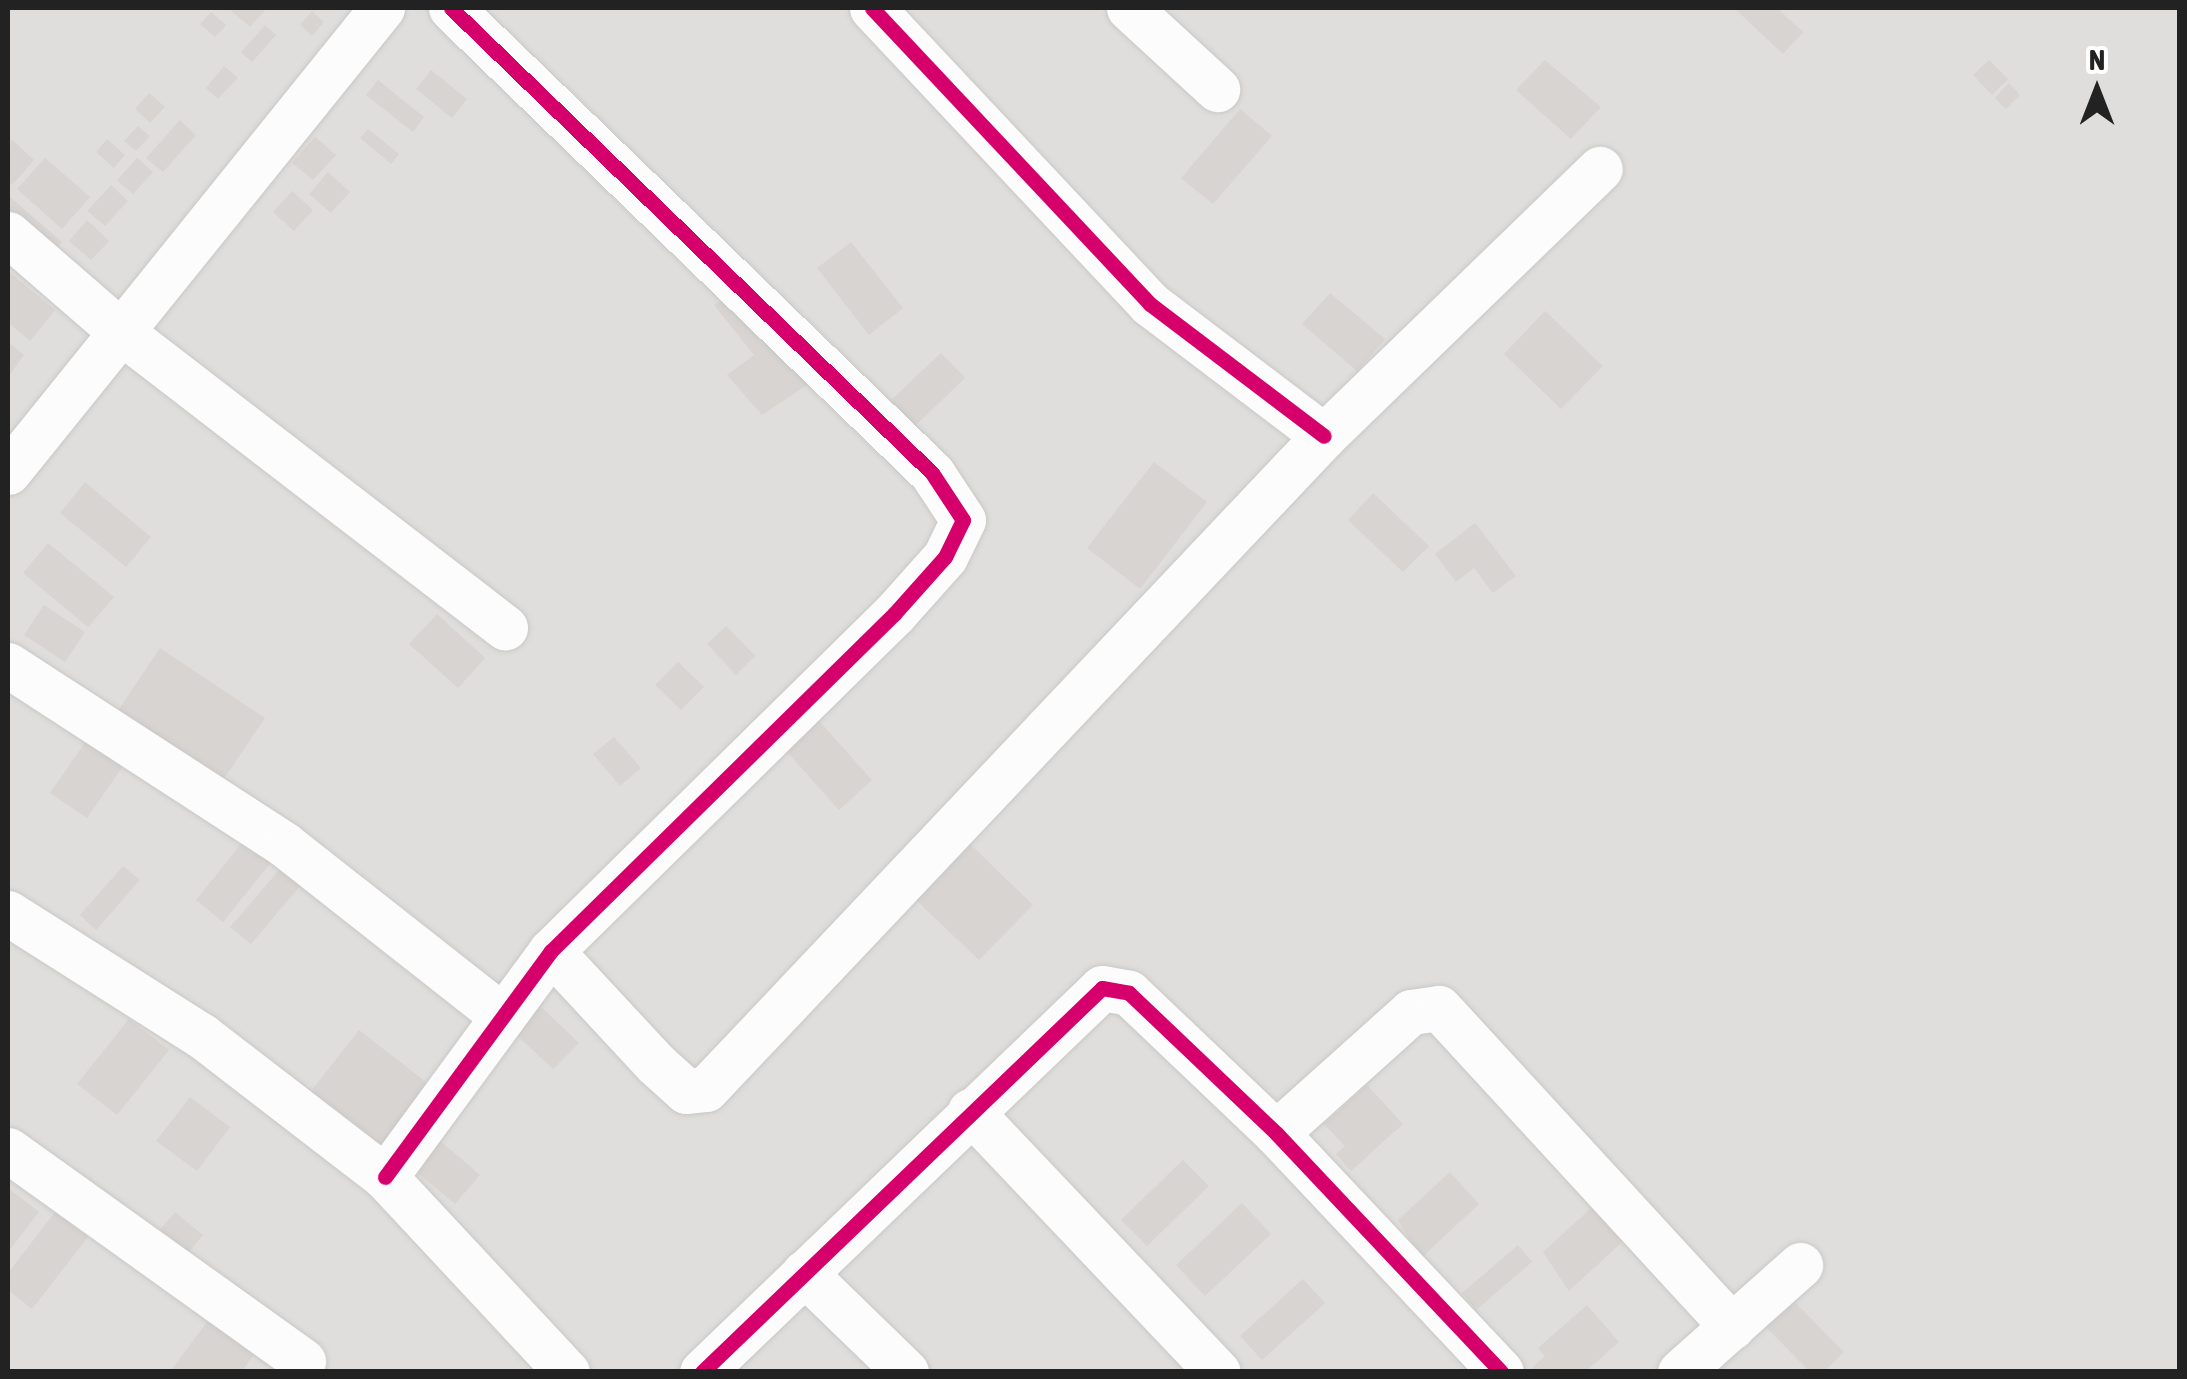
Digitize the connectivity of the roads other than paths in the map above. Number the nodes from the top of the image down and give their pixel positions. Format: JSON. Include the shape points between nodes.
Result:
{"nodes":[{"id":1,"x":382,"y":8,"type":"edge"},
{"id":2,"x":451,"y":8,"type":"edge"},
{"id":3,"x":872,"y":8,"type":"edge"},
{"id":4,"x":1129,"y":8,"type":"edge"},
{"id":5,"x":1216,"y":89,"type":"dead end"},
{"id":6,"x":1600,"y":169,"type":"dead end"},
{"id":7,"x":8,"y":234,"type":"edge"},
{"id":8,"x":120,"y":330,"type":"junction"},
{"id":9,"x":1324,"y":436,"type":"junction"},
{"id":10,"x":8,"y":472,"type":"edge"},
{"id":11,"x":505,"y":627,"type":"dead end"},
{"id":12,"x":8,"y":664,"type":"edge"},
{"id":13,"x":8,"y":912,"type":"edge"},
{"id":14,"x":550,"y":952,"type":"junction"},
{"id":15,"x":500,"y":1014,"type":"junction"},
{"id":16,"x":970,"y":1111,"type":"junction"},
{"id":17,"x":1276,"y":1133,"type":"junction"},
{"id":18,"x":8,"y":1150,"type":"edge"},
{"id":19,"x":385,"y":1177,"type":"junction"},
{"id":20,"x":1800,"y":1264,"type":"dead end"},
{"id":21,"x":804,"y":1273,"type":"junction"},
{"id":22,"x":1732,"y":1327,"type":"junction"},
{"id":23,"x":304,"y":1361,"type":"dead end"},
{"id":24,"x":567,"y":1372,"type":"edge"},
{"id":25,"x":702,"y":1372,"type":"edge"},
{"id":26,"x":906,"y":1372,"type":"edge"},
{"id":27,"x":1218,"y":1372,"type":"edge"},
{"id":28,"x":1500,"y":1372,"type":"edge"},
{"id":29,"x":1680,"y":1372,"type":"edge"}],
"edges":[{"from":1,"to":8,"type":"street"},
{"from":2,"to":14,"type":"street","via":[[932,473],[964,520],[945,557],[894,614]]},
{"from":3,"to":9,"type":"street","via":[[1150,304]]},
{"from":4,"to":5,"type":"street"},
{"from":6,"to":9,"type":"street"},
{"from":7,"to":8,"type":"street"},
{"from":8,"to":10,"type":"street"},
{"from":8,"to":11,"type":"street"},
{"from":9,"to":14,"type":"street","via":[[706,1089],[686,1090],[656,1064]]},
{"from":12,"to":15,"type":"street","via":[[285,845]]},
{"from":13,"to":19,"type":"street","via":[[202,1036]]},
{"from":14,"to":15,"type":"street"},
{"from":15,"to":19,"type":"street"},
{"from":16,"to":17,"type":"street","via":[[1088,995],[1114,988],[1129,993]]},
{"from":16,"to":21,"type":"street"},
{"from":16,"to":27,"type":"street"},
{"from":17,"to":22,"type":"street","via":[[1411,1012],[1439,1008]]},
{"from":17,"to":28,"type":"street"},
{"from":18,"to":23,"type":"street"},
{"from":19,"to":24,"type":"street"},
{"from":20,"to":22,"type":"street"},
{"from":21,"to":25,"type":"street"},
{"from":21,"to":26,"type":"street"},
{"from":22,"to":29,"type":"street"}]}
